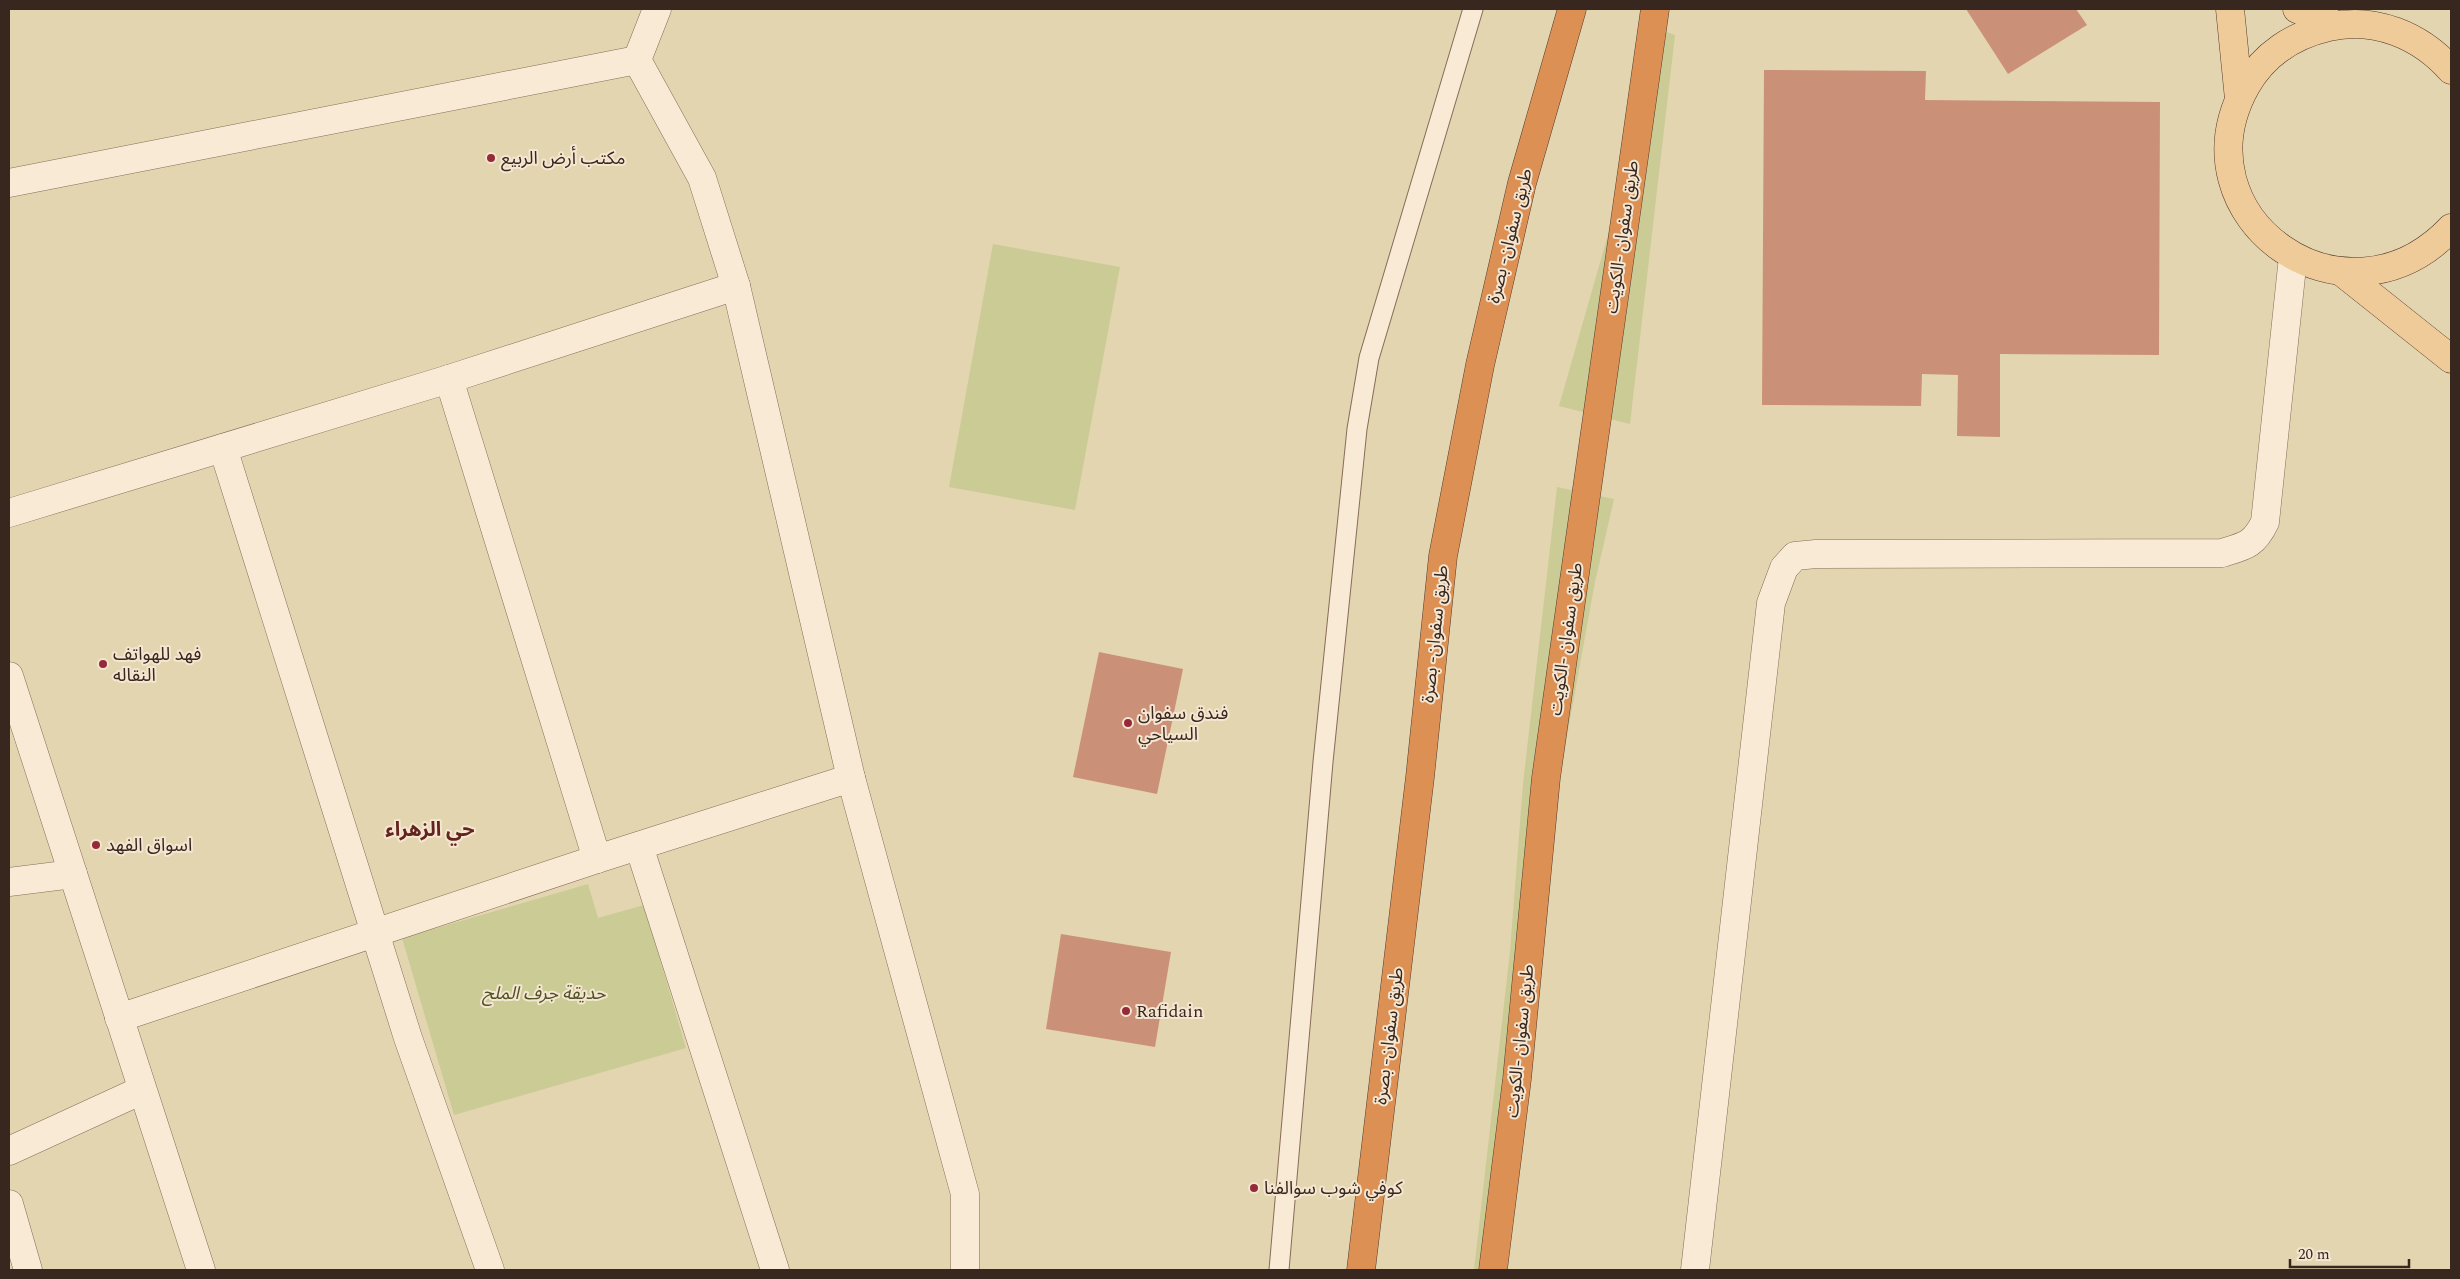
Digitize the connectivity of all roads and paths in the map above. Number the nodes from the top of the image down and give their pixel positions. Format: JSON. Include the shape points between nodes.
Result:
{"nodes":[{"id":1,"x":657,"y":9,"type":"edge"},
{"id":2,"x":1473,"y":9,"type":"edge"},
{"id":3,"x":1572,"y":9,"type":"edge"},
{"id":4,"x":1655,"y":9,"type":"edge"},
{"id":5,"x":2230,"y":9,"type":"edge"},
{"id":6,"x":2297,"y":9,"type":"edge"},
{"id":7,"x":2337,"y":25,"type":"junction"},
{"id":8,"x":638,"y":60,"type":"junction"},
{"id":9,"x":2451,"y":70,"type":"edge"},
{"id":10,"x":2239,"y":100,"type":"junction"},
{"id":11,"x":9,"y":183,"type":"edge"},
{"id":12,"x":2451,"y":228,"type":"edge"},
{"id":13,"x":2293,"y":257,"type":"junction"},
{"id":14,"x":2343,"y":273,"type":"junction"},
{"id":15,"x":736,"y":286,"type":"junction"},
{"id":16,"x":2451,"y":359,"type":"edge"},
{"id":17,"x":448,"y":379,"type":"junction"},
{"id":18,"x":224,"y":448,"type":"junction"},
{"id":19,"x":9,"y":513,"type":"edge"},
{"id":20,"x":9,"y":676,"type":"edge"},
{"id":21,"x":851,"y":778,"type":"junction"},
{"id":22,"x":639,"y":846,"type":"junction"},
{"id":23,"x":597,"y":859,"type":"junction"},
{"id":24,"x":73,"y":874,"type":"junction"},
{"id":25,"x":9,"y":882,"type":"edge"},
{"id":26,"x":374,"y":933,"type":"junction"},
{"id":27,"x":119,"y":1018,"type":"junction"},
{"id":28,"x":142,"y":1090,"type":"junction"},
{"id":29,"x":9,"y":1151,"type":"edge"},
{"id":30,"x":9,"y":1204,"type":"edge"},
{"id":31,"x":28,"y":1270,"type":"edge"},
{"id":32,"x":201,"y":1270,"type":"edge"},
{"id":33,"x":490,"y":1270,"type":"edge"},
{"id":34,"x":775,"y":1270,"type":"edge"},
{"id":35,"x":965,"y":1270,"type":"edge"},
{"id":36,"x":1279,"y":1270,"type":"edge"},
{"id":37,"x":1361,"y":1270,"type":"edge"},
{"id":38,"x":1493,"y":1270,"type":"edge"},
{"id":39,"x":1695,"y":1270,"type":"edge"}],
"edges":[{"from":1,"to":8,"type":"street"},
{"from":2,"to":36,"type":"lane","via":[[1369,358],[1357,429],[1323,762]]},
{"from":3,"to":37,"type":"highway","name":"طريق سفوان- بصرة","via":[[1522,183],[1488,327],[1443,556]]},
{"from":4,"to":38,"type":"highway","name":"طريق سفوان -الكويت","via":[[1546,778],[1517,1079]]},
{"from":5,"to":10,"type":"main road"},
{"from":6,"to":7,"type":"main road"},
{"from":7,"to":9,"type":"main road","via":[[2360,23],[2404,34],[2424,45]]},
{"from":7,"to":10,"type":"main road","via":[[2312,31],[2268,57],[2251,77]]},
{"from":8,"to":11,"type":"street"},
{"from":8,"to":15,"type":"street","via":[[702,178]]},
{"from":10,"to":13,"type":"main road","via":[[2231,125],[2229,151],[2232,176],[2254,223]]},
{"from":12,"to":14,"type":"main road","via":[[2413,259],[2391,268]]},
{"from":13,"to":14,"type":"main road"},
{"from":13,"to":39,"type":"street","via":[[2265,522],[2258,537],[2245,546],[2222,553],[1816,554],[1795,556],[1784,568],[1771,603]]},
{"from":14,"to":16,"type":"main road"},
{"from":15,"to":17,"type":"street"},
{"from":15,"to":21,"type":"street"},
{"from":17,"to":18,"type":"street"},
{"from":17,"to":23,"type":"street"},
{"from":18,"to":19,"type":"street"},
{"from":18,"to":26,"type":"street"},
{"from":20,"to":24,"type":"street"},
{"from":21,"to":22,"type":"street"},
{"from":21,"to":35,"type":"street","via":[[964,1194]]},
{"from":22,"to":23,"type":"street"},
{"from":22,"to":34,"type":"street"},
{"from":23,"to":26,"type":"street"},
{"from":24,"to":25,"type":"street"},
{"from":24,"to":27,"type":"street"},
{"from":26,"to":27,"type":"street"},
{"from":26,"to":33,"type":"street"},
{"from":27,"to":28,"type":"street"},
{"from":28,"to":29,"type":"street"},
{"from":28,"to":32,"type":"street"},
{"from":30,"to":31,"type":"street"}]}
